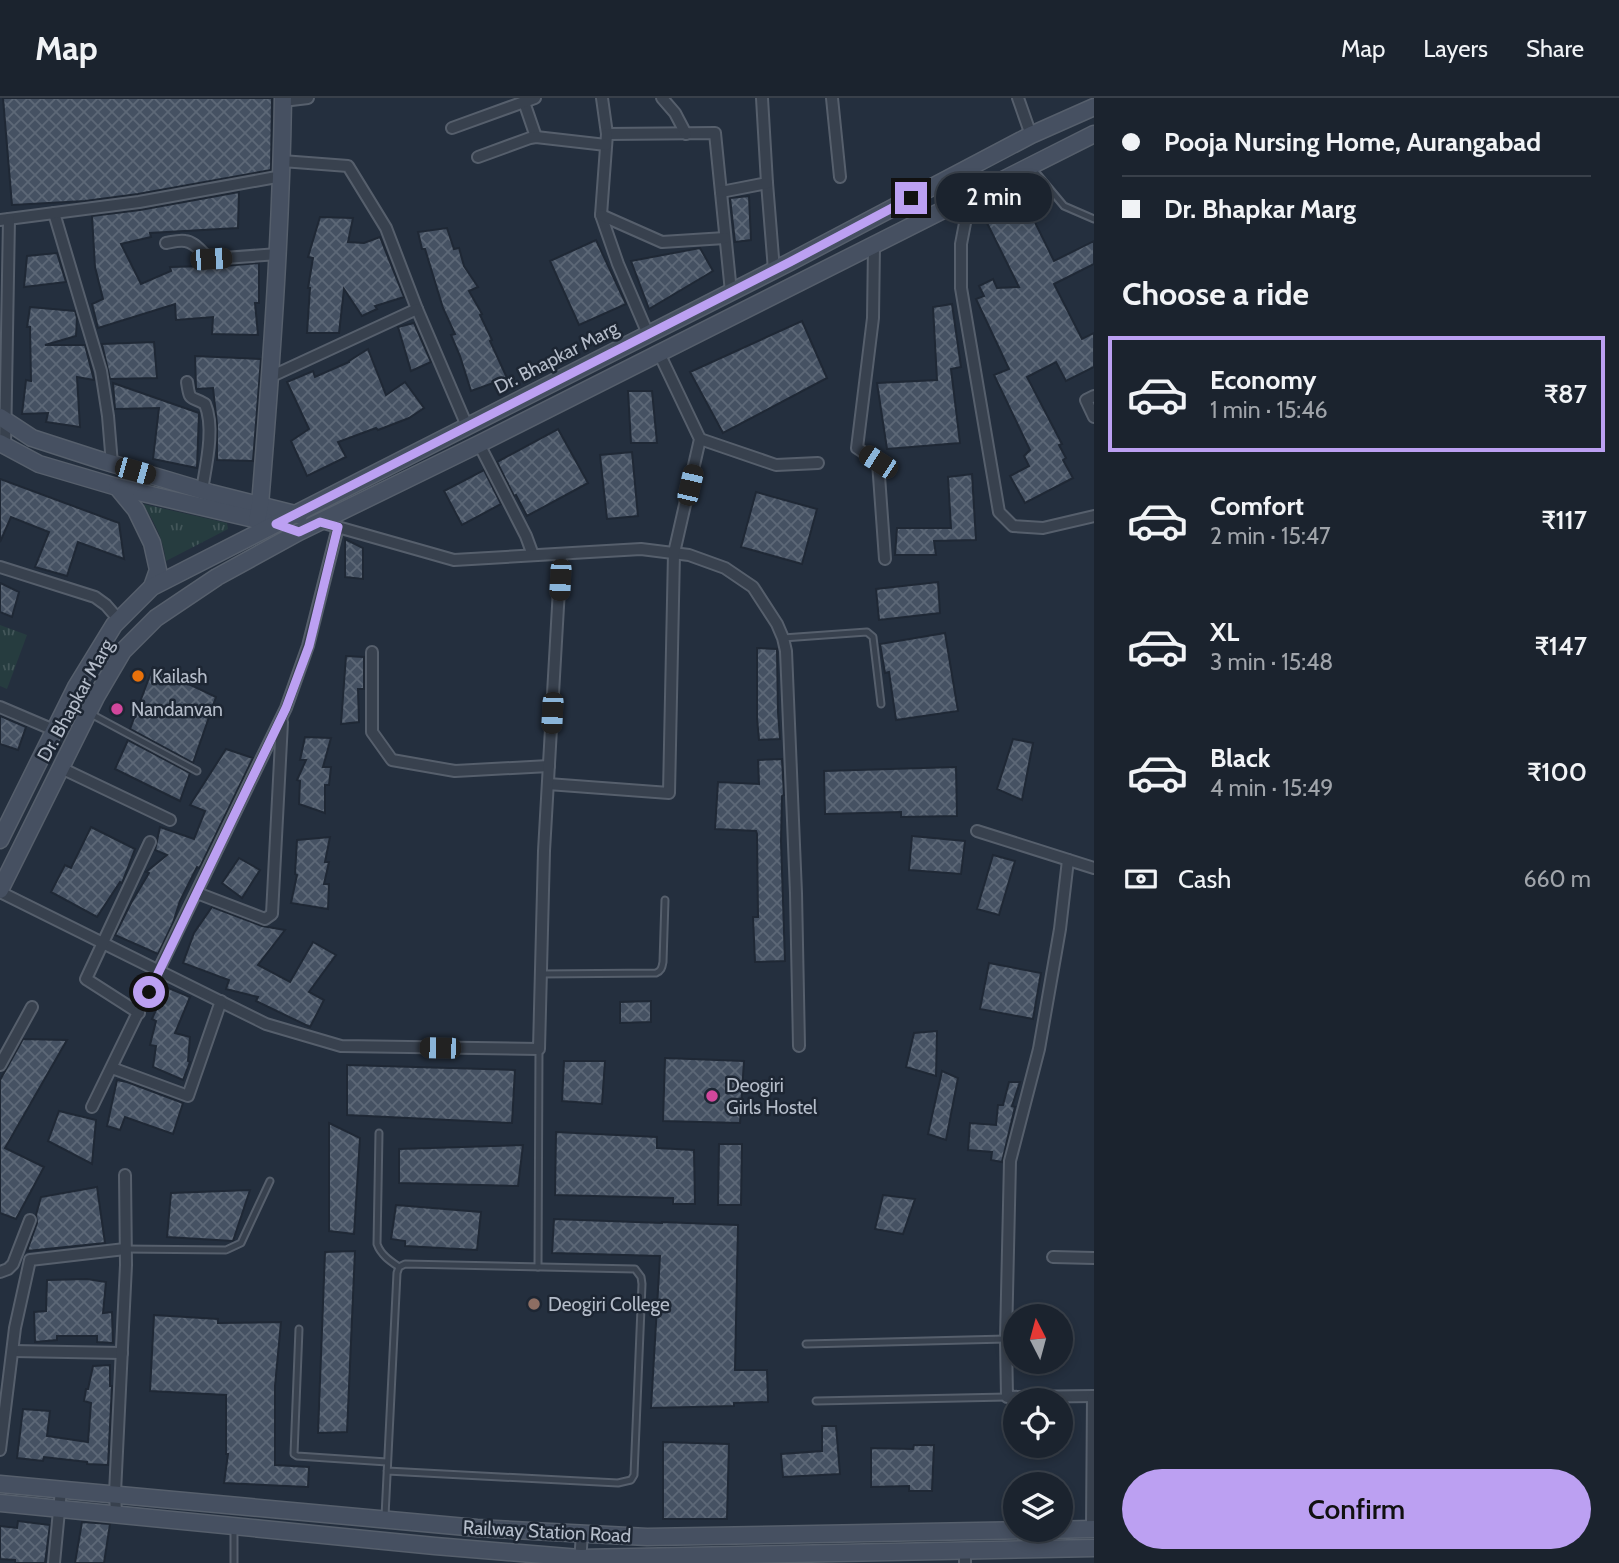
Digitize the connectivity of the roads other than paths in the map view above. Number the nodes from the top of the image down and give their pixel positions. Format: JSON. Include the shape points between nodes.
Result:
{"nodes":[{"id":1,"x":308,"y":98,"type":"edge"},
{"id":2,"x":603,"y":98,"type":"edge"},
{"id":3,"x":662,"y":98,"type":"edge"},
{"id":4,"x":762,"y":98,"type":"edge"},
{"id":5,"x":832,"y":98,"type":"edge"},
{"id":6,"x":1018,"y":98,"type":"edge"},
{"id":7,"x":283,"y":99,"type":"edge"},
{"id":8,"x":530,"y":100,"type":"edge"},
{"id":9,"x":1094,"y":107,"type":"edge"},
{"id":10,"x":452,"y":128,"type":"dead end"},
{"id":11,"x":686,"y":134,"type":"junction"},
{"id":12,"x":1094,"y":134,"type":"edge"},
{"id":13,"x":1031,"y":135,"type":"junction"},
{"id":14,"x":536,"y":137,"type":"junction"},
{"id":15,"x":606,"y":139,"type":"junction"},
{"id":16,"x":478,"y":157,"type":"dead end"},
{"id":17,"x":1031,"y":166,"type":"junction"},
{"id":18,"x":282,"y":168,"type":"junction"},
{"id":19,"x":840,"y":177,"type":"dead end"},
{"id":20,"x":766,"y":183,"type":"junction"},
{"id":21,"x":721,"y":192,"type":"junction"},
{"id":22,"x":970,"y":197,"type":"junction"},
{"id":23,"x":54,"y":213,"type":"junction"},
{"id":24,"x":601,"y":215,"type":"junction"},
{"id":25,"x":1094,"y":219,"type":"edge"},
{"id":26,"x":4,"y":220,"type":"edge"},
{"id":27,"x":725,"y":238,"type":"junction"},
{"id":28,"x":166,"y":243,"type":"dead end"},
{"id":29,"x":874,"y":245,"type":"junction"},
{"id":30,"x":278,"y":254,"type":"junction"},
{"id":31,"x":774,"y":270,"type":"junction"},
{"id":32,"x":731,"y":292,"type":"junction"},
{"id":33,"x":417,"y":309,"type":"junction"},
{"id":34,"x":648,"y":334,"type":"junction"},
{"id":35,"x":659,"y":353,"type":"junction"},
{"id":36,"x":270,"y":377,"type":"junction"},
{"id":37,"x":187,"y":382,"type":"dead end"},
{"id":38,"x":1094,"y":397,"type":"edge"},
{"id":39,"x":1094,"y":417,"type":"edge"},
{"id":40,"x":3,"y":419,"type":"edge"},
{"id":41,"x":467,"y":426,"type":"junction"},
{"id":42,"x":700,"y":439,"type":"junction"},
{"id":43,"x":479,"y":444,"type":"junction"},
{"id":44,"x":3,"y":445,"type":"edge"},
{"id":45,"x":818,"y":463,"type":"dead end"},
{"id":46,"x":112,"y":464,"type":"junction"},
{"id":47,"x":117,"y":487,"type":"junction"},
{"id":48,"x":202,"y":490,"type":"junction"},
{"id":49,"x":258,"y":513,"type":"junction"},
{"id":50,"x":296,"y":514,"type":"junction"},
{"id":51,"x":1094,"y":516,"type":"edge"},
{"id":52,"x":320,"y":522,"type":"junction"},
{"id":53,"x":276,"y":524,"type":"junction"},
{"id":54,"x":338,"y":527,"type":"junction"},
{"id":55,"x":299,"y":532,"type":"junction"},
{"id":56,"x":561,"y":554,"type":"junction"},
{"id":57,"x":674,"y":554,"type":"junction"},
{"id":58,"x":533,"y":555,"type":"junction"},
{"id":59,"x":885,"y":559,"type":"dead end"},
{"id":60,"x":0,"y":567,"type":"edge"},
{"id":61,"x":152,"y":587,"type":"junction"},
{"id":62,"x":119,"y":620,"type":"junction"},
{"id":63,"x":783,"y":638,"type":"junction"},
{"id":64,"x":372,"y":652,"type":"dead end"},
{"id":65,"x":881,"y":704,"type":"dead end"},
{"id":66,"x":0,"y":707,"type":"edge"},
{"id":67,"x":89,"y":713,"type":"junction"},
{"id":68,"x":282,"y":716,"type":"junction"},
{"id":69,"x":54,"y":730,"type":"junction"},
{"id":70,"x":549,"y":766,"type":"junction"},
{"id":71,"x":61,"y":768,"type":"junction"},
{"id":72,"x":197,"y":771,"type":"dead end"},
{"id":73,"x":548,"y":784,"type":"junction"},
{"id":74,"x":17,"y":806,"type":"junction"},
{"id":75,"x":37,"y":816,"type":"junction"},
{"id":76,"x":170,"y":820,"type":"dead end"},
{"id":77,"x":976,"y":831,"type":"dead end"},
{"id":78,"x":0,"y":840,"type":"edge"},
{"id":79,"x":150,"y":842,"type":"dead end"},
{"id":80,"x":1068,"y":860,"type":"junction"},
{"id":81,"x":1094,"y":868,"type":"edge"},
{"id":82,"x":0,"y":891,"type":"edge"},
{"id":83,"x":197,"y":893,"type":"junction"},
{"id":84,"x":665,"y":900,"type":"dead end"},
{"id":85,"x":102,"y":942,"type":"junction"},
{"id":86,"x":160,"y":971,"type":"junction"},
{"id":87,"x":541,"y":974,"type":"junction"},
{"id":88,"x":221,"y":1001,"type":"junction"},
{"id":89,"x":32,"y":1007,"type":"dead end"},
{"id":90,"x":139,"y":1013,"type":"junction"},
{"id":91,"x":799,"y":1046,"type":"dead end"},
{"id":92,"x":540,"y":1049,"type":"junction"},
{"id":93,"x":0,"y":1065,"type":"edge"},
{"id":94,"x":112,"y":1068,"type":"junction"},
{"id":95,"x":92,"y":1107,"type":"dead end"},
{"id":96,"x":379,"y":1133,"type":"dead end"},
{"id":97,"x":125,"y":1175,"type":"dead end"},
{"id":98,"x":270,"y":1181,"type":"dead end"},
{"id":99,"x":30,"y":1220,"type":"dead end"},
{"id":100,"x":125,"y":1249,"type":"junction"},
{"id":101,"x":1053,"y":1257,"type":"dead end"},
{"id":102,"x":1094,"y":1258,"type":"edge"},
{"id":103,"x":400,"y":1267,"type":"junction"},
{"id":104,"x":538,"y":1267,"type":"junction"},
{"id":105,"x":0,"y":1272,"type":"edge"},
{"id":106,"x":1007,"y":1304,"type":"edge"},
{"id":107,"x":299,"y":1329,"type":"dead end"},
{"id":108,"x":1003,"y":1339,"type":"edge"},
{"id":109,"x":806,"y":1344,"type":"dead end"},
{"id":110,"x":13,"y":1352,"type":"junction"},
{"id":111,"x":122,"y":1353,"type":"junction"},
{"id":112,"x":1073,"y":1396,"type":"edge"},
{"id":113,"x":1093,"y":1396,"type":"edge"},
{"id":114,"x":1003,"y":1397,"type":"edge"},
{"id":115,"x":816,"y":1401,"type":"dead end"},
{"id":116,"x":0,"y":1450,"type":"edge"},
{"id":117,"x":387,"y":1462,"type":"junction"},
{"id":118,"x":387,"y":1471,"type":"junction"},
{"id":119,"x":0,"y":1484,"type":"edge"},
{"id":120,"x":61,"y":1490,"type":"junction"},
{"id":121,"x":115,"y":1493,"type":"junction"},
{"id":122,"x":0,"y":1503,"type":"edge"},
{"id":123,"x":59,"y":1508,"type":"junction"},
{"id":124,"x":116,"y":1514,"type":"junction"},
{"id":125,"x":384,"y":1519,"type":"junction"},
{"id":126,"x":234,"y":1526,"type":"junction"},
{"id":127,"x":1093,"y":1529,"type":"edge"},
{"id":128,"x":582,"y":1533,"type":"junction"},
{"id":129,"x":1094,"y":1548,"type":"edge"},
{"id":130,"x":965,"y":1557,"type":"edge"},
{"id":131,"x":804,"y":1559,"type":"edge"},
{"id":132,"x":580,"y":1560,"type":"edge"},
{"id":133,"x":54,"y":1563,"type":"edge"},
{"id":134,"x":234,"y":1563,"type":"edge"}],
"edges":[{"from":1,"to":7,"type":"street"},
{"from":2,"to":15,"type":"street"},
{"from":3,"to":11,"type":"street"},
{"from":4,"to":20,"type":"street"},
{"from":5,"to":19,"type":"street"},
{"from":6,"to":13,"type":"street"},
{"from":7,"to":18,"type":"main road"},
{"from":8,"to":10,"type":"street"},
{"from":8,"to":14,"type":"street"},
{"from":9,"to":13,"type":"main road","name":"Dr. Bhapkar Marg"},
{"from":11,"to":15,"type":"street"},
{"from":11,"to":21,"type":"street","via":[[715,134]]},
{"from":12,"to":17,"type":"main road","name":"Dr. Bhapkar Marg"},
{"from":13,"to":31,"type":"main road","name":"Dr. Bhapkar Marg"},
{"from":14,"to":15,"type":"street"},
{"from":14,"to":16,"type":"street"},
{"from":15,"to":24,"type":"street"},
{"from":17,"to":22,"type":"main road","name":"Dr. Bhapkar Marg"},
{"from":17,"to":25,"type":"lane","via":[[1064,206]]},
{"from":18,"to":23,"type":"street","via":[[188,194]]},
{"from":18,"to":30,"type":"main road"},
{"from":18,"to":33,"type":"street","via":[[348,166],[386,228]]},
{"from":20,"to":21,"type":"street"},
{"from":20,"to":31,"type":"street"},
{"from":21,"to":27,"type":"street"},
{"from":22,"to":29,"type":"main road","name":"Dr. Bhapkar Marg"},
{"from":22,"to":51,"type":"street","via":[[961,244],[961,288],[999,512],[1013,526],[1043,528]]},
{"from":23,"to":26,"type":"street"},
{"from":23,"to":46,"type":"street","via":[[101,371]]},
{"from":24,"to":27,"type":"street","via":[[662,242]]},
{"from":24,"to":34,"type":"street"},
{"from":26,"to":40,"type":"street"},
{"from":27,"to":32,"type":"street"},
{"from":28,"to":30,"type":"street","via":[[190,242],[211,259]]},
{"from":29,"to":35,"type":"main road","name":"Dr. Bhapkar Marg"},
{"from":29,"to":59,"type":"street","via":[[873,318],[857,448],[878,462]]},
{"from":30,"to":36,"type":"main road"},
{"from":31,"to":32,"type":"main road","name":"Dr. Bhapkar Marg"},
{"from":32,"to":34,"type":"main road","name":"Dr. Bhapkar Marg"},
{"from":33,"to":36,"type":"street"},
{"from":33,"to":41,"type":"street"},
{"from":34,"to":41,"type":"main road","name":"Dr. Bhapkar Marg"},
{"from":35,"to":42,"type":"street"},
{"from":35,"to":43,"type":"main road","name":"Dr. Bhapkar Marg"},
{"from":36,"to":49,"type":"main road"},
{"from":37,"to":48,"type":"street","via":[[189,395],[205,404],[208,418]]},
{"from":38,"to":39,"type":"street","via":[[1086,401]]},
{"from":40,"to":44,"type":"street"},
{"from":40,"to":46,"type":"main road","via":[[32,438]]},
{"from":41,"to":50,"type":"main road","name":"Dr. Bhapkar Marg"},
{"from":42,"to":45,"type":"street","via":[[776,465]]},
{"from":42,"to":57,"type":"street"},
{"from":43,"to":52,"type":"main road","name":"Dr. Bhapkar Marg"},
{"from":43,"to":58,"type":"street"},
{"from":44,"to":47,"type":"main road","via":[[39,464]]},
{"from":46,"to":48,"type":"main road"},
{"from":47,"to":49,"type":"main road"},
{"from":47,"to":61,"type":"main road","via":[[136,510],[152,543],[158,569]]},
{"from":48,"to":49,"type":"main road"},
{"from":49,"to":50,"type":"main road"},
{"from":49,"to":53,"type":"main road"},
{"from":50,"to":52,"type":"main road"},
{"from":50,"to":53,"type":"main road","name":"Dr. Bhapkar Marg"},
{"from":52,"to":54,"type":"street"},
{"from":52,"to":55,"type":"main road","name":"Dr. Bhapkar Marg"},
{"from":53,"to":55,"type":"main road"},
{"from":53,"to":61,"type":"main road","name":"Dr. Bhapkar Marg"},
{"from":54,"to":58,"type":"street","via":[[454,560]]},
{"from":54,"to":68,"type":"street","via":[[309,646]]},
{"from":55,"to":67,"type":"main road","name":"Dr. Bhapkar Marg","via":[[217,577],[156,618],[123,651]]},
{"from":56,"to":57,"type":"street","via":[[641,549]]},
{"from":56,"to":58,"type":"street"},
{"from":56,"to":70,"type":"street"},
{"from":57,"to":63,"type":"street","via":[[725,568],[753,587]]},
{"from":57,"to":73,"type":"street","via":[[669,793]]},
{"from":60,"to":62,"type":"street","via":[[94,597]]},
{"from":61,"to":62,"type":"main road","name":"Dr. Bhapkar Marg"},
{"from":62,"to":69,"type":"main road","name":"Dr. Bhapkar Marg"},
{"from":63,"to":65,"type":"lane","via":[[870,634]]},
{"from":63,"to":91,"type":"street"},
{"from":64,"to":70,"type":"street","via":[[372,732],[392,760],[455,771]]},
{"from":66,"to":69,"type":"street"},
{"from":67,"to":71,"type":"main road","name":"Dr. Bhapkar Marg"},
{"from":67,"to":72,"type":"lane"},
{"from":68,"to":83,"type":"street"},
{"from":68,"to":83,"type":"street","via":[[272,914],[265,919]]},
{"from":69,"to":74,"type":"main road","name":"Dr. Bhapkar Marg"},
{"from":70,"to":73,"type":"street"},
{"from":71,"to":75,"type":"main road","name":"Dr. Bhapkar Marg"},
{"from":71,"to":76,"type":"street"},
{"from":73,"to":87,"type":"street"},
{"from":74,"to":75,"type":"main road"},
{"from":74,"to":78,"type":"main road","name":"Dr. Bhapkar Marg"},
{"from":75,"to":82,"type":"main road","name":"Dr. Bhapkar Marg"},
{"from":77,"to":80,"type":"street"},
{"from":79,"to":85,"type":"street"},
{"from":80,"to":81,"type":"street"},
{"from":80,"to":106,"type":"street","via":[[1039,1049],[1010,1161]]},
{"from":82,"to":85,"type":"street"},
{"from":83,"to":86,"type":"street"},
{"from":84,"to":87,"type":"lane","via":[[659,972]]},
{"from":85,"to":86,"type":"street"},
{"from":85,"to":90,"type":"street","via":[[86,979]]},
{"from":86,"to":88,"type":"street"},
{"from":86,"to":90,"type":"street"},
{"from":87,"to":92,"type":"street"},
{"from":88,"to":92,"type":"street","via":[[266,1024],[341,1046]]},
{"from":88,"to":94,"type":"street","via":[[188,1096]]},
{"from":89,"to":93,"type":"street"},
{"from":90,"to":94,"type":"street"},
{"from":92,"to":104,"type":"lane"},
{"from":94,"to":95,"type":"street"},
{"from":96,"to":103,"type":"lane","via":[[377,1244]]},
{"from":97,"to":100,"type":"street"},
{"from":98,"to":100,"type":"lane","via":[[237,1245],[226,1250]]},
{"from":99,"to":105,"type":"street","via":[[13,1264]]},
{"from":100,"to":110,"type":"street","via":[[30,1260]]},
{"from":100,"to":111,"type":"street"},
{"from":101,"to":102,"type":"street"},
{"from":103,"to":104,"type":"lane"},
{"from":103,"to":117,"type":"lane"},
{"from":104,"to":118,"type":"lane","via":[[635,1269],[641,1277],[631,1480]]},
{"from":107,"to":117,"type":"lane","via":[[294,1454]]},
{"from":108,"to":109,"type":"lane"},
{"from":110,"to":111,"type":"street"},
{"from":110,"to":116,"type":"street"},
{"from":111,"to":121,"type":"street"},
{"from":112,"to":113,"type":"street"},
{"from":113,"to":127,"type":"street"},
{"from":114,"to":115,"type":"lane"},
{"from":117,"to":118,"type":"lane"},
{"from":118,"to":125,"type":"lane"},
{"from":119,"to":120,"type":"main road","name":"Railway Station Road"},
{"from":120,"to":121,"type":"main road","name":"Railway Station Road"},
{"from":120,"to":123,"type":"street"},
{"from":121,"to":124,"type":"street"},
{"from":121,"to":125,"type":"main road","name":"Railway Station Road"},
{"from":122,"to":123,"type":"main road","name":"Railway Station Road"},
{"from":123,"to":124,"type":"main road","name":"Railway Station Road"},
{"from":123,"to":133,"type":"street"},
{"from":124,"to":126,"type":"main road","name":"Railway Station Road"},
{"from":125,"to":128,"type":"main road","name":"Railway Station Road"},
{"from":126,"to":132,"type":"main road","name":"Railway Station Road"},
{"from":126,"to":134,"type":"lane"},
{"from":127,"to":128,"type":"main road","name":"Railway Station Road","via":[[648,1537]]},
{"from":128,"to":132,"type":"street"},
{"from":129,"to":130,"type":"main road","name":"Railway Station Road"},
{"from":130,"to":131,"type":"main road","name":"Railway Station Road"},
{"from":131,"to":132,"type":"main road","name":"Railway Station Road"}]}
